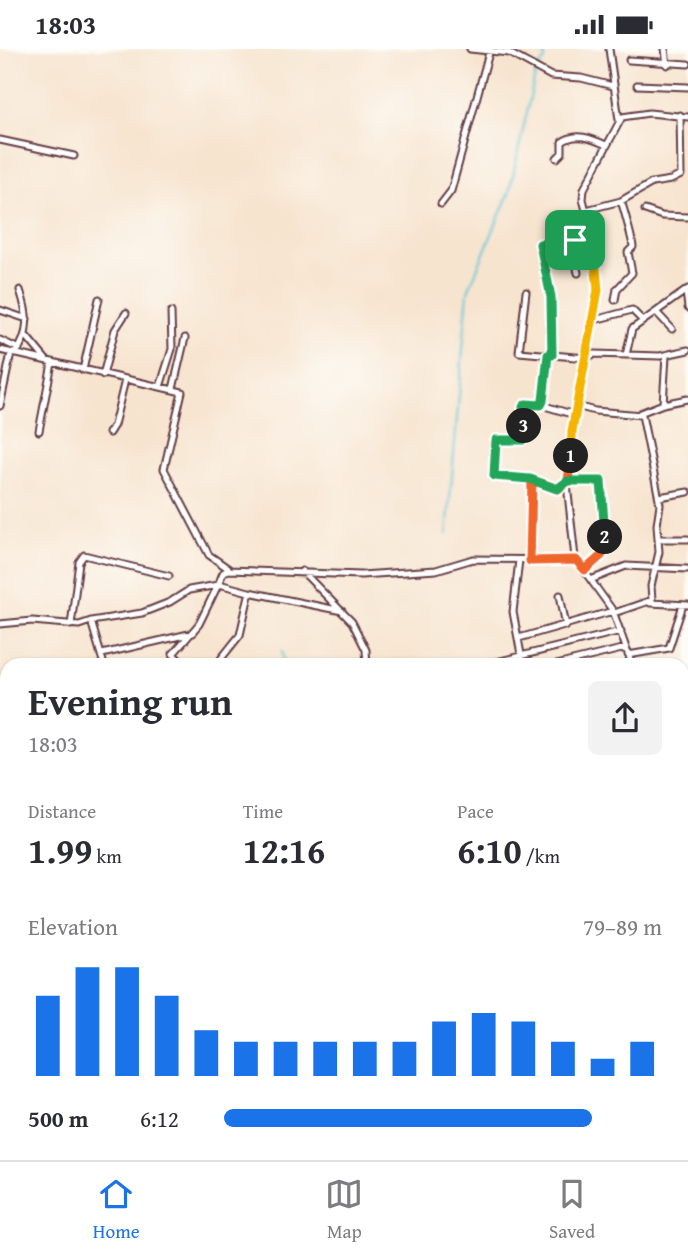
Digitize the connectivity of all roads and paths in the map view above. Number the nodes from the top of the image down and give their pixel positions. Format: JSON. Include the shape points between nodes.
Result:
{"nodes":[{"id":1,"x":470,"y":49,"type":"edge"},
{"id":2,"x":609,"y":49,"type":"edge"},
{"id":3,"x":665,"y":49,"type":"edge"},
{"id":4,"x":490,"y":50,"type":"edge"},
{"id":5,"x":629,"y":61,"type":"dead end"},
{"id":6,"x":688,"y":64,"type":"edge"},
{"id":7,"x":667,"y":65,"type":"junction"},
{"id":8,"x":637,"y":85,"type":"dead end"},
{"id":9,"x":613,"y":86,"type":"junction"},
{"id":10,"x":688,"y":87,"type":"edge"},
{"id":11,"x":680,"y":115,"type":"junction"},
{"id":12,"x":688,"y":117,"type":"edge"},
{"id":13,"x":619,"y":120,"type":"junction"},
{"id":14,"x":0,"y":140,"type":"edge"},
{"id":15,"x":606,"y":145,"type":"junction"},
{"id":16,"x":74,"y":156,"type":"dead end"},
{"id":17,"x":557,"y":158,"type":"dead end"},
{"id":18,"x":621,"y":201,"type":"junction"},
{"id":19,"x":441,"y":204,"type":"dead end"},
{"id":20,"x":586,"y":210,"type":"junction"},
{"id":21,"x":645,"y":210,"type":"dead end"},
{"id":22,"x":688,"y":217,"type":"edge"},
{"id":23,"x":592,"y":231,"type":"junction"},
{"id":24,"x":575,"y":240,"type":"junction"},
{"id":25,"x":578,"y":273,"type":"dead end"},
{"id":26,"x":20,"y":290,"type":"dead end"},
{"id":27,"x":687,"y":290,"type":"edge"},
{"id":28,"x":526,"y":292,"type":"dead end"},
{"id":29,"x":99,"y":299,"type":"dead end"},
{"id":30,"x":615,"y":300,"type":"dead end"},
{"id":31,"x":688,"y":308,"type":"edge"},
{"id":32,"x":0,"y":310,"type":"edge"},
{"id":33,"x":170,"y":312,"type":"dead end"},
{"id":34,"x":126,"y":313,"type":"dead end"},
{"id":35,"x":658,"y":314,"type":"junction"},
{"id":36,"x":27,"y":319,"type":"junction"},
{"id":37,"x":592,"y":321,"type":"junction"},
{"id":38,"x":643,"y":321,"type":"junction"},
{"id":39,"x":672,"y":329,"type":"dead end"},
{"id":40,"x":27,"y":337,"type":"junction"},
{"id":41,"x":185,"y":338,"type":"dead end"},
{"id":42,"x":0,"y":340,"type":"edge"},
{"id":43,"x":688,"y":350,"type":"edge"},
{"id":44,"x":0,"y":351,"type":"edge"},
{"id":45,"x":15,"y":352,"type":"junction"},
{"id":46,"x":550,"y":355,"type":"junction"},
{"id":47,"x":626,"y":355,"type":"junction"},
{"id":48,"x":666,"y":356,"type":"junction"},
{"id":49,"x":586,"y":358,"type":"junction"},
{"id":50,"x":50,"y":362,"type":"junction"},
{"id":51,"x":83,"y":370,"type":"junction"},
{"id":52,"x":103,"y":375,"type":"junction"},
{"id":53,"x":125,"y":380,"type":"junction"},
{"id":54,"x":160,"y":387,"type":"junction"},
{"id":55,"x":173,"y":389,"type":"junction"},
{"id":56,"x":688,"y":398,"type":"edge"},
{"id":57,"x":663,"y":404,"type":"junction"},
{"id":58,"x":541,"y":405,"type":"junction"},
{"id":59,"x":0,"y":406,"type":"edge"},
{"id":60,"x":576,"y":406,"type":"junction"},
{"id":61,"x":688,"y":407,"type":"edge"},
{"id":62,"x":639,"y":414,"type":"junction"},
{"id":63,"x":575,"y":415,"type":"junction"},
{"id":64,"x":38,"y":431,"type":"dead end"},
{"id":65,"x":108,"y":433,"type":"dead end"},
{"id":66,"x":532,"y":480,"type":"junction"},
{"id":67,"x":568,"y":481,"type":"junction"},
{"id":68,"x":688,"y":492,"type":"edge"},
{"id":69,"x":659,"y":497,"type":"junction"},
{"id":70,"x":658,"y":539,"type":"junction"},
{"id":71,"x":688,"y":539,"type":"edge"},
{"id":72,"x":519,"y":560,"type":"junction"},
{"id":73,"x":576,"y":560,"type":"junction"},
{"id":74,"x":530,"y":561,"type":"junction"},
{"id":75,"x":656,"y":566,"type":"junction"},
{"id":76,"x":687,"y":569,"type":"edge"},
{"id":77,"x":231,"y":570,"type":"junction"},
{"id":78,"x":585,"y":570,"type":"junction"},
{"id":79,"x":302,"y":571,"type":"junction"},
{"id":80,"x":169,"y":576,"type":"dead end"},
{"id":81,"x":593,"y":579,"type":"junction"},
{"id":82,"x":219,"y":585,"type":"junction"},
{"id":83,"x":249,"y":592,"type":"junction"},
{"id":84,"x":560,"y":595,"type":"dead end"},
{"id":85,"x":650,"y":603,"type":"junction"},
{"id":86,"x":685,"y":605,"type":"edge"},
{"id":87,"x":343,"y":611,"type":"junction"},
{"id":88,"x":614,"y":612,"type":"junction"},
{"id":89,"x":91,"y":621,"type":"junction"},
{"id":90,"x":0,"y":624,"type":"edge"},
{"id":91,"x":71,"y":625,"type":"junction"},
{"id":92,"x":566,"y":626,"type":"junction"},
{"id":93,"x":621,"y":631,"type":"junction"},
{"id":94,"x":193,"y":633,"type":"junction"},
{"id":95,"x":519,"y":638,"type":"junction"},
{"id":96,"x":627,"y":651,"type":"junction"},
{"id":97,"x":102,"y":654,"type":"junction"},
{"id":98,"x":523,"y":655,"type":"junction"},
{"id":99,"x":103,"y":658,"type":"edge"},
{"id":100,"x":177,"y":658,"type":"edge"},
{"id":101,"x":222,"y":658,"type":"edge"},
{"id":102,"x":367,"y":658,"type":"edge"},
{"id":103,"x":511,"y":658,"type":"edge"},
{"id":104,"x":592,"y":658,"type":"edge"},
{"id":105,"x":629,"y":658,"type":"edge"}],
"edges":[{"from":1,"to":4,"type":"street"},
{"from":2,"to":9,"type":"street"},
{"from":3,"to":7,"type":"street"},
{"from":4,"to":9,"type":"street","via":[[509,53],[551,76]]},
{"from":4,"to":19,"type":"street","via":[[451,191]]},
{"from":5,"to":7,"type":"street"},
{"from":6,"to":7,"type":"street"},
{"from":8,"to":10,"type":"street"},
{"from":9,"to":13,"type":"street"},
{"from":11,"to":12,"type":"street"},
{"from":11,"to":13,"type":"street","via":[[629,113]]},
{"from":11,"to":18,"type":"street","via":[[681,175],[652,183]]},
{"from":13,"to":15,"type":"street"},
{"from":14,"to":16,"type":"street"},
{"from":15,"to":17,"type":"street","via":[[588,137],[569,138],[562,142]]},
{"from":15,"to":20,"type":"street","via":[[586,181]]},
{"from":18,"to":20,"type":"street"},
{"from":18,"to":30,"type":"street","via":[[633,240],[628,252],[632,273],[617,289]]},
{"from":20,"to":23,"type":"street"},
{"from":21,"to":22,"type":"street"},
{"from":23,"to":24,"type":"street"},
{"from":23,"to":37,"type":"street","via":[[598,290]]},
{"from":24,"to":25,"type":"street"},
{"from":24,"to":46,"type":"street","via":[[540,244],[551,297]]},
{"from":26,"to":36,"type":"street"},
{"from":27,"to":31,"type":"street"},
{"from":27,"to":35,"type":"street"},
{"from":28,"to":46,"type":"street","via":[[519,352]]},
{"from":29,"to":51,"type":"street"},
{"from":32,"to":36,"type":"street"},
{"from":33,"to":54,"type":"street","via":[[172,349]]},
{"from":34,"to":52,"type":"street","via":[[115,330]]},
{"from":35,"to":38,"type":"street"},
{"from":35,"to":39,"type":"street"},
{"from":36,"to":40,"type":"street"},
{"from":37,"to":38,"type":"street","via":[[632,310]]},
{"from":37,"to":49,"type":"street"},
{"from":38,"to":47,"type":"street","via":[[631,330]]},
{"from":40,"to":45,"type":"street"},
{"from":40,"to":50,"type":"street"},
{"from":41,"to":55,"type":"street"},
{"from":42,"to":45,"type":"street"},
{"from":43,"to":48,"type":"street"},
{"from":44,"to":45,"type":"street"},
{"from":45,"to":50,"type":"street"},
{"from":45,"to":59,"type":"street"},
{"from":46,"to":49,"type":"street"},
{"from":46,"to":58,"type":"street"},
{"from":47,"to":48,"type":"street"},
{"from":47,"to":49,"type":"street"},
{"from":48,"to":57,"type":"street"},
{"from":49,"to":60,"type":"street"},
{"from":50,"to":51,"type":"street"},
{"from":50,"to":64,"type":"street"},
{"from":51,"to":52,"type":"street"},
{"from":52,"to":53,"type":"street"},
{"from":53,"to":54,"type":"street"},
{"from":53,"to":65,"type":"street"},
{"from":54,"to":55,"type":"street"},
{"from":55,"to":77,"type":"street","via":[[183,397],[164,469],[209,555]]},
{"from":56,"to":57,"type":"street"},
{"from":56,"to":61,"type":"street"},
{"from":57,"to":62,"type":"street"},
{"from":58,"to":63,"type":"street"},
{"from":58,"to":66,"type":"street","via":[[523,405],[524,439],[497,439],[493,453],[494,476]]},
{"from":60,"to":62,"type":"street"},
{"from":60,"to":63,"type":"street"},
{"from":62,"to":69,"type":"street","via":[[645,420]]},
{"from":63,"to":67,"type":"street"},
{"from":66,"to":67,"type":"street","via":[[557,489]]},
{"from":66,"to":74,"type":"street"},
{"from":67,"to":73,"type":"street"},
{"from":67,"to":78,"type":"street","via":[[603,484],[604,550]]},
{"from":68,"to":69,"type":"street"},
{"from":69,"to":70,"type":"street"},
{"from":70,"to":71,"type":"street"},
{"from":70,"to":75,"type":"street"},
{"from":72,"to":74,"type":"street"},
{"from":72,"to":79,"type":"street","via":[[473,559],[436,570],[393,574]]},
{"from":72,"to":95,"type":"street","via":[[513,612]]},
{"from":73,"to":74,"type":"street"},
{"from":73,"to":78,"type":"street"},
{"from":75,"to":76,"type":"street"},
{"from":75,"to":81,"type":"street","via":[[626,566]]},
{"from":75,"to":85,"type":"street"},
{"from":77,"to":79,"type":"street"},
{"from":77,"to":82,"type":"street","via":[[223,573]]},
{"from":78,"to":81,"type":"street"},
{"from":79,"to":87,"type":"street"},
{"from":80,"to":91,"type":"street","via":[[82,556]]},
{"from":81,"to":88,"type":"street"},
{"from":82,"to":83,"type":"street"},
{"from":82,"to":89,"type":"street","via":[[189,590],[142,613]]},
{"from":82,"to":94,"type":"street"},
{"from":83,"to":87,"type":"street"},
{"from":83,"to":101,"type":"street","via":[[240,635]]},
{"from":84,"to":92,"type":"street"},
{"from":85,"to":86,"type":"street"},
{"from":85,"to":88,"type":"street"},
{"from":86,"to":96,"type":"street","via":[[669,649]]},
{"from":87,"to":102,"type":"street"},
{"from":88,"to":92,"type":"street"},
{"from":88,"to":93,"type":"street"},
{"from":89,"to":91,"type":"street"},
{"from":89,"to":97,"type":"street"},
{"from":90,"to":91,"type":"street"},
{"from":92,"to":95,"type":"street"},
{"from":93,"to":96,"type":"street"},
{"from":93,"to":98,"type":"street"},
{"from":94,"to":97,"type":"street"},
{"from":94,"to":100,"type":"street","via":[[173,655]]},
{"from":95,"to":98,"type":"street"},
{"from":96,"to":104,"type":"street"},
{"from":96,"to":105,"type":"street"},
{"from":97,"to":99,"type":"street"},
{"from":98,"to":103,"type":"street"}]}
